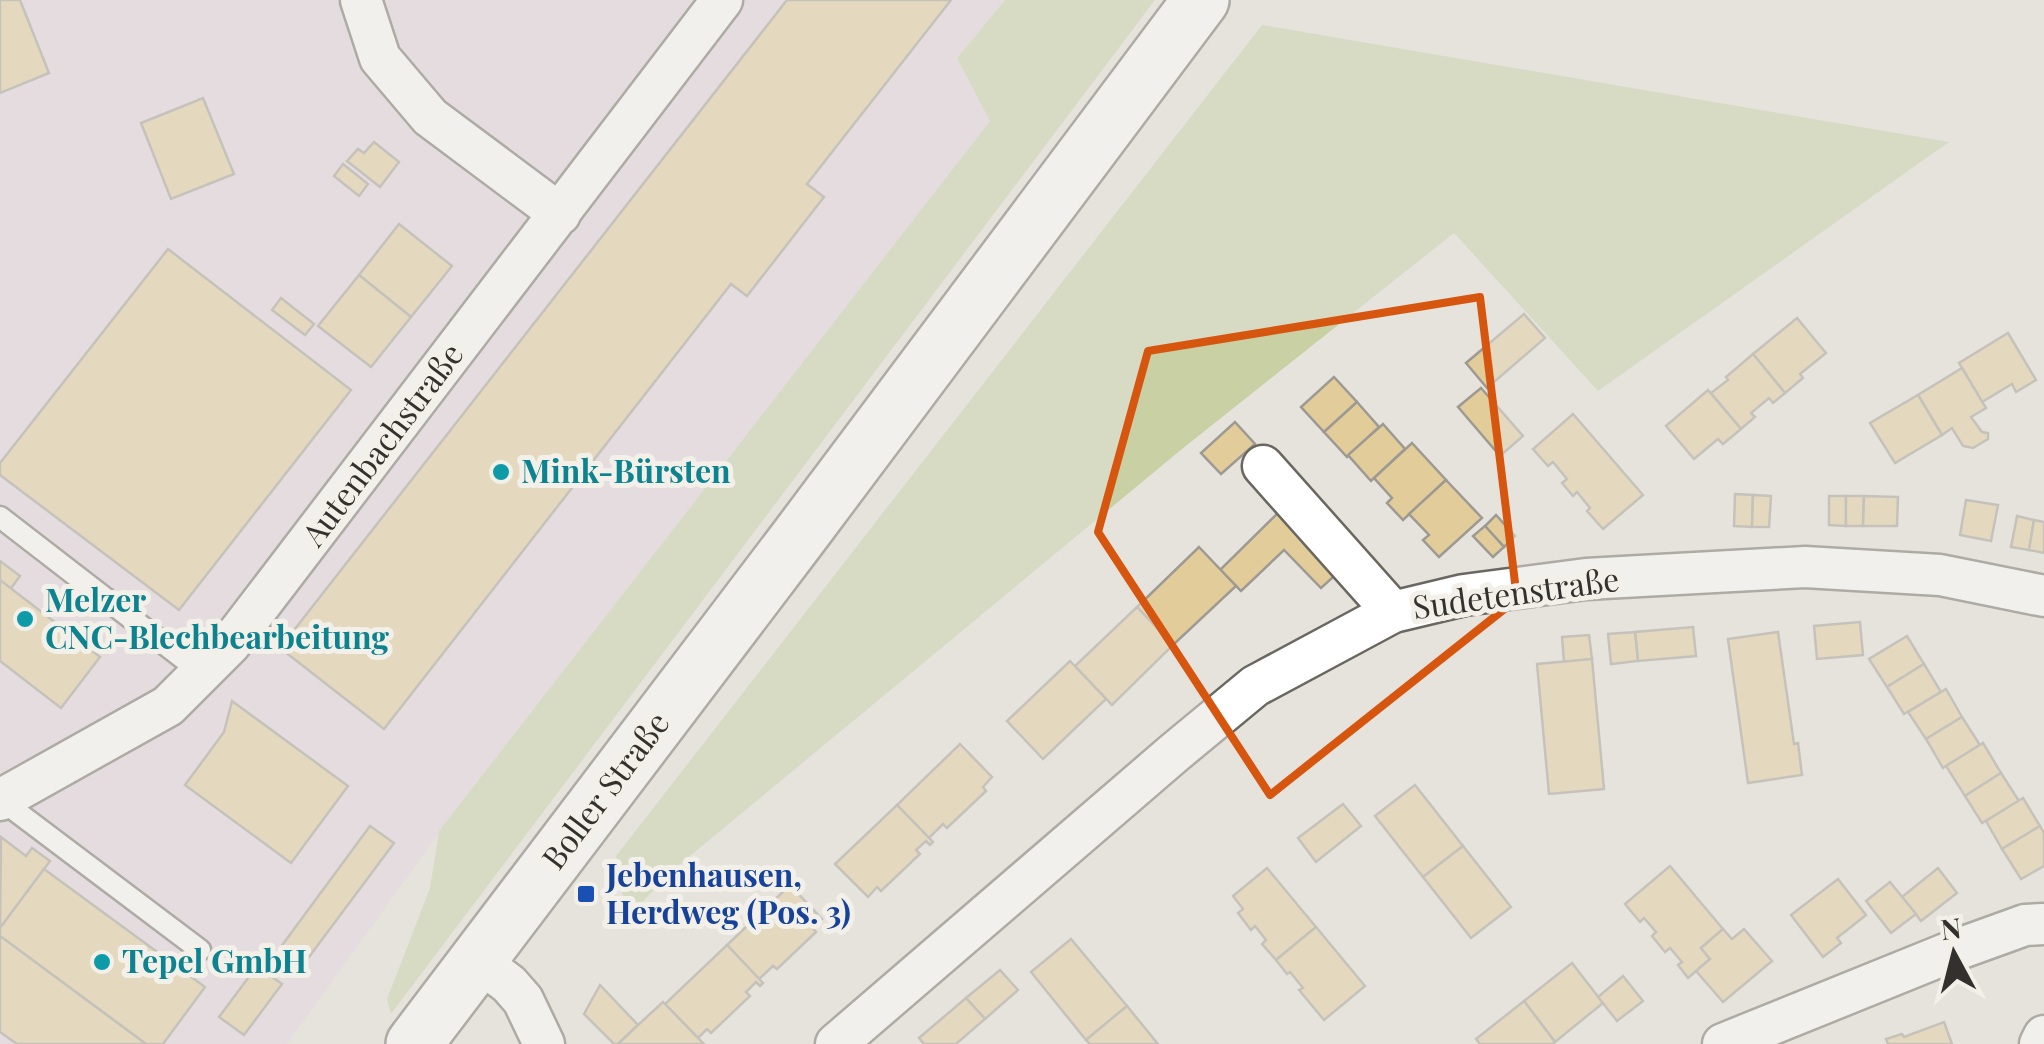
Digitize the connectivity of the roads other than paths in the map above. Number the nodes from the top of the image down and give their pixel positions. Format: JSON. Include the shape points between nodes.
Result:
{"nodes":[{"id":1,"x":361,"y":0,"type":"edge"},
{"id":2,"x":722,"y":0,"type":"edge"},
{"id":3,"x":1201,"y":0,"type":"edge"},
{"id":4,"x":560,"y":214,"type":"junction"},
{"id":5,"x":1262,"y":466,"type":"dead end"},
{"id":6,"x":0,"y":516,"type":"edge"},
{"id":7,"x":2044,"y":596,"type":"edge"},
{"id":8,"x":1393,"y":612,"type":"junction"},
{"id":9,"x":202,"y":673,"type":"junction"},
{"id":10,"x":0,"y":800,"type":"edge"},
{"id":11,"x":2044,"y":924,"type":"edge"},
{"id":12,"x":200,"y":950,"type":"dead end"},
{"id":13,"x":478,"y":961,"type":"junction"},
{"id":14,"x":2044,"y":1036,"type":"edge"},
{"id":15,"x":414,"y":1044,"type":"edge"},
{"id":16,"x":544,"y":1044,"type":"edge"},
{"id":17,"x":836,"y":1044,"type":"edge"},
{"id":18,"x":1724,"y":1044,"type":"edge"},
{"id":19,"x":2040,"y":1044,"type":"edge"}],
"edges":[{"from":1,"to":4,"type":"street","via":[[380,58],[430,117]]},
{"from":2,"to":4,"type":"street","name":"Autenbachstraße"},
{"from":3,"to":13,"type":"main road","name":"Boller Straße"},
{"from":4,"to":9,"type":"street","name":"Autenbachstraße"},
{"from":5,"to":8,"type":"street"},
{"from":6,"to":9,"type":"lane"},
{"from":7,"to":8,"type":"street","name":"Sudetenstraße","via":[[1940,574],[1805,568],[1586,580],[1464,595]]},
{"from":8,"to":17,"type":"street","name":"Sudetenstraße","via":[[1255,686]]},
{"from":9,"to":10,"type":"street","name":"Autenbachstraße","via":[[168,706]]},
{"from":10,"to":12,"type":"lane"},
{"from":11,"to":18,"type":"street","via":[[1953,951]]},
{"from":13,"to":15,"type":"main road","name":"Boller Straße"},
{"from":13,"to":16,"type":"street","via":[[523,1000]]},
{"from":14,"to":19,"type":"street"}]}
